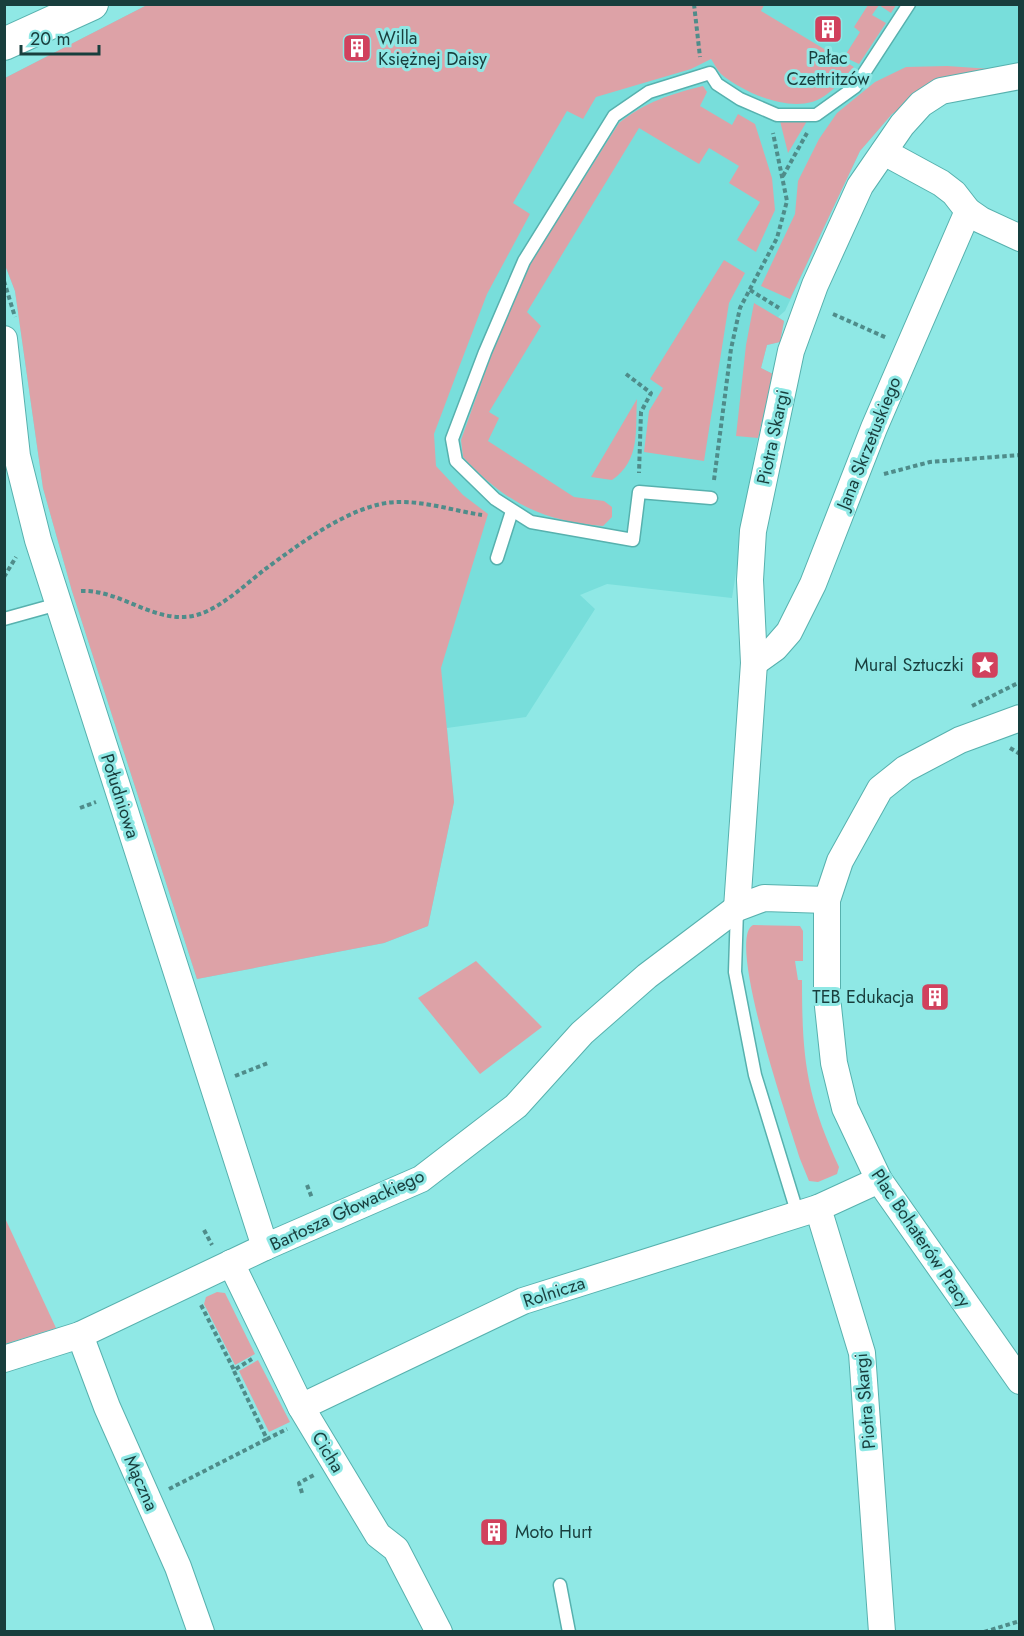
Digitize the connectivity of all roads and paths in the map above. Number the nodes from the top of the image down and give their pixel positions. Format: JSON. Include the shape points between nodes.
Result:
{"nodes":[{"id":1,"x":92,"y":4,"type":"edge"},
{"id":2,"x":694,"y":4,"type":"edge"},
{"id":3,"x":909,"y":4,"type":"edge"},
{"id":4,"x":4,"y":44,"type":"edge"},
{"id":5,"x":710,"y":73,"type":"junction"},
{"id":6,"x":1020,"y":76,"type":"edge"},
{"id":7,"x":767,"y":111,"type":"junction"},
{"id":8,"x":817,"y":114,"type":"junction"},
{"id":9,"x":884,"y":152,"type":"junction"},
{"id":10,"x":783,"y":176,"type":"junction"},
{"id":11,"x":968,"y":211,"type":"junction"},
{"id":12,"x":1020,"y":238,"type":"edge"},
{"id":13,"x":750,"y":290,"type":"junction"},
{"id":14,"x":770,"y":302,"type":"dead end"},
{"id":15,"x":830,"y":323,"type":"dead end"},
{"id":16,"x":4,"y":339,"type":"edge"},
{"id":17,"x":895,"y":342,"type":"dead end"},
{"id":18,"x":626,"y":374,"type":"dead end"},
{"id":19,"x":1020,"y":455,"type":"edge"},
{"id":20,"x":879,"y":476,"type":"dead end"},
{"id":21,"x":639,"y":492,"type":"junction"},
{"id":22,"x":711,"y":498,"type":"joint"},
{"id":23,"x":512,"y":511,"type":"junction"},
{"id":24,"x":494,"y":517,"type":"dead end"},
{"id":25,"x":497,"y":558,"type":"dead end"},
{"id":26,"x":65,"y":597,"type":"junction"},
{"id":27,"x":4,"y":619,"type":"edge"},
{"id":28,"x":754,"y":663,"type":"junction"},
{"id":29,"x":1018,"y":683,"type":"dead end"},
{"id":30,"x":969,"y":707,"type":"dead end"},
{"id":31,"x":1020,"y":718,"type":"edge"},
{"id":32,"x":100,"y":800,"type":"dead end"},
{"id":33,"x":80,"y":808,"type":"dead end"},
{"id":34,"x":827,"y":900,"type":"junction"},
{"id":35,"x":737,"y":908,"type":"junction"},
{"id":36,"x":268,"y":1063,"type":"dead end"},
{"id":37,"x":227,"y":1079,"type":"dead end"},
{"id":38,"x":879,"y":1180,"type":"junction"},
{"id":39,"x":808,"y":1211,"type":"junction"},
{"id":40,"x":265,"y":1247,"type":"junction"},
{"id":41,"x":231,"y":1263,"type":"junction"},
{"id":42,"x":197,"y":1297,"type":"dead end"},
{"id":43,"x":80,"y":1335,"type":"junction"},
{"id":44,"x":260,"y":1354,"type":"dead end"},
{"id":45,"x":4,"y":1359,"type":"edge"},
{"id":46,"x":1020,"y":1381,"type":"edge"},
{"id":47,"x":301,"y":1407,"type":"junction"},
{"id":48,"x":267,"y":1439,"type":"dead end"},
{"id":49,"x":160,"y":1493,"type":"dead end"},
{"id":50,"x":560,"y":1585,"type":"dead end"},
{"id":51,"x":1020,"y":1621,"type":"edge"},
{"id":52,"x":986,"y":1631,"type":"edge"},
{"id":53,"x":201,"y":1632,"type":"edge"},
{"id":54,"x":439,"y":1632,"type":"edge"},
{"id":55,"x":568,"y":1632,"type":"edge"},
{"id":56,"x":882,"y":1632,"type":"edge"}],
"edges":[{"from":1,"to":4,"type":"street"},
{"from":2,"to":5,"type":"path","via":[[698,55]]},
{"from":3,"to":8,"type":"lane","via":[[855,87]]},
{"from":5,"to":7,"type":"lane","via":[[717,84]]},
{"from":5,"to":23,"type":"lane","via":[[649,92],[614,116],[524,261],[452,439],[456,461]]},
{"from":6,"to":9,"type":"street","name":"Piotra Skargi","via":[[941,91],[921,104]]},
{"from":7,"to":8,"type":"lane","via":[[777,115]]},
{"from":7,"to":10,"type":"path"},
{"from":8,"to":10,"type":"path"},
{"from":9,"to":11,"type":"street","via":[[941,183]]},
{"from":9,"to":28,"type":"street","name":"Piotra Skargi","via":[[860,186],[815,285],[791,351],[753,531],[750,580]]},
{"from":10,"to":13,"type":"path","via":[[788,201]]},
{"from":11,"to":12,"type":"street","via":[[992,227]]},
{"from":11,"to":28,"type":"street","name":"Jana Skrzetuskiego","via":[[874,428],[813,584],[789,632]]},
{"from":13,"to":14,"type":"path"},
{"from":13,"to":22,"type":"path","via":[[740,308],[731,349]]},
{"from":15,"to":17,"type":"path","via":[[833,312]]},
{"from":16,"to":26,"type":"street","name":"Południowa","via":[[17,456],[38,540]]},
{"from":18,"to":21,"type":"path","via":[[651,393],[641,412]]},
{"from":19,"to":20,"type":"path","via":[[930,462]]},
{"from":21,"to":22,"type":"lane"},
{"from":21,"to":23,"type":"lane","via":[[633,540],[551,528]]},
{"from":23,"to":25,"type":"lane"},
{"from":24,"to":26,"type":"path","via":[[396,502],[370,507],[348,515],[285,554],[212,608],[184,617],[159,614],[88,590]]},
{"from":26,"to":27,"type":"lane"},
{"from":26,"to":40,"type":"street","name":"Południowa"},
{"from":28,"to":35,"type":"street","name":"Piotra Skargi"},
{"from":29,"to":30,"type":"path"},
{"from":31,"to":34,"type":"street","name":"Plac Bohaterów Pracy","via":[[960,740],[905,769],[880,789],[840,861]]},
{"from":32,"to":33,"type":"path"},
{"from":34,"to":35,"type":"street","name":"Bartosza Głowackiego","via":[[764,898]]},
{"from":34,"to":38,"type":"street","name":"Plac Bohaterów Pracy","via":[[827,997],[834,1063],[845,1108]]},
{"from":35,"to":39,"type":"lane","via":[[735,972],[754,1075]]},
{"from":35,"to":40,"type":"street","name":"Bartosza Głowackiego","via":[[646,976],[582,1033],[516,1106],[421,1179]]},
{"from":36,"to":37,"type":"path"},
{"from":38,"to":39,"type":"street"},
{"from":38,"to":46,"type":"street","name":"Plac Bohaterów Pracy"},
{"from":39,"to":47,"type":"street","name":"Rolnicza","via":[[523,1301]]},
{"from":39,"to":56,"type":"street","name":"Piotra Skargi","via":[[862,1353]]},
{"from":40,"to":41,"type":"street","name":"Bartosza Głowackiego"},
{"from":41,"to":43,"type":"street","name":"Bartosza Głowackiego"},
{"from":41,"to":47,"type":"street","name":"Cicha"},
{"from":42,"to":44,"type":"path","via":[[234,1370]]},
{"from":43,"to":45,"type":"street","name":"Bartosza Głowackiego"},
{"from":43,"to":53,"type":"street","name":"Mączna","via":[[107,1407],[178,1567]]},
{"from":47,"to":54,"type":"street","name":"Cicha","via":[[378,1534],[396,1549]]},
{"from":48,"to":49,"type":"path"},
{"from":50,"to":55,"type":"lane"},
{"from":51,"to":52,"type":"path"}]}
